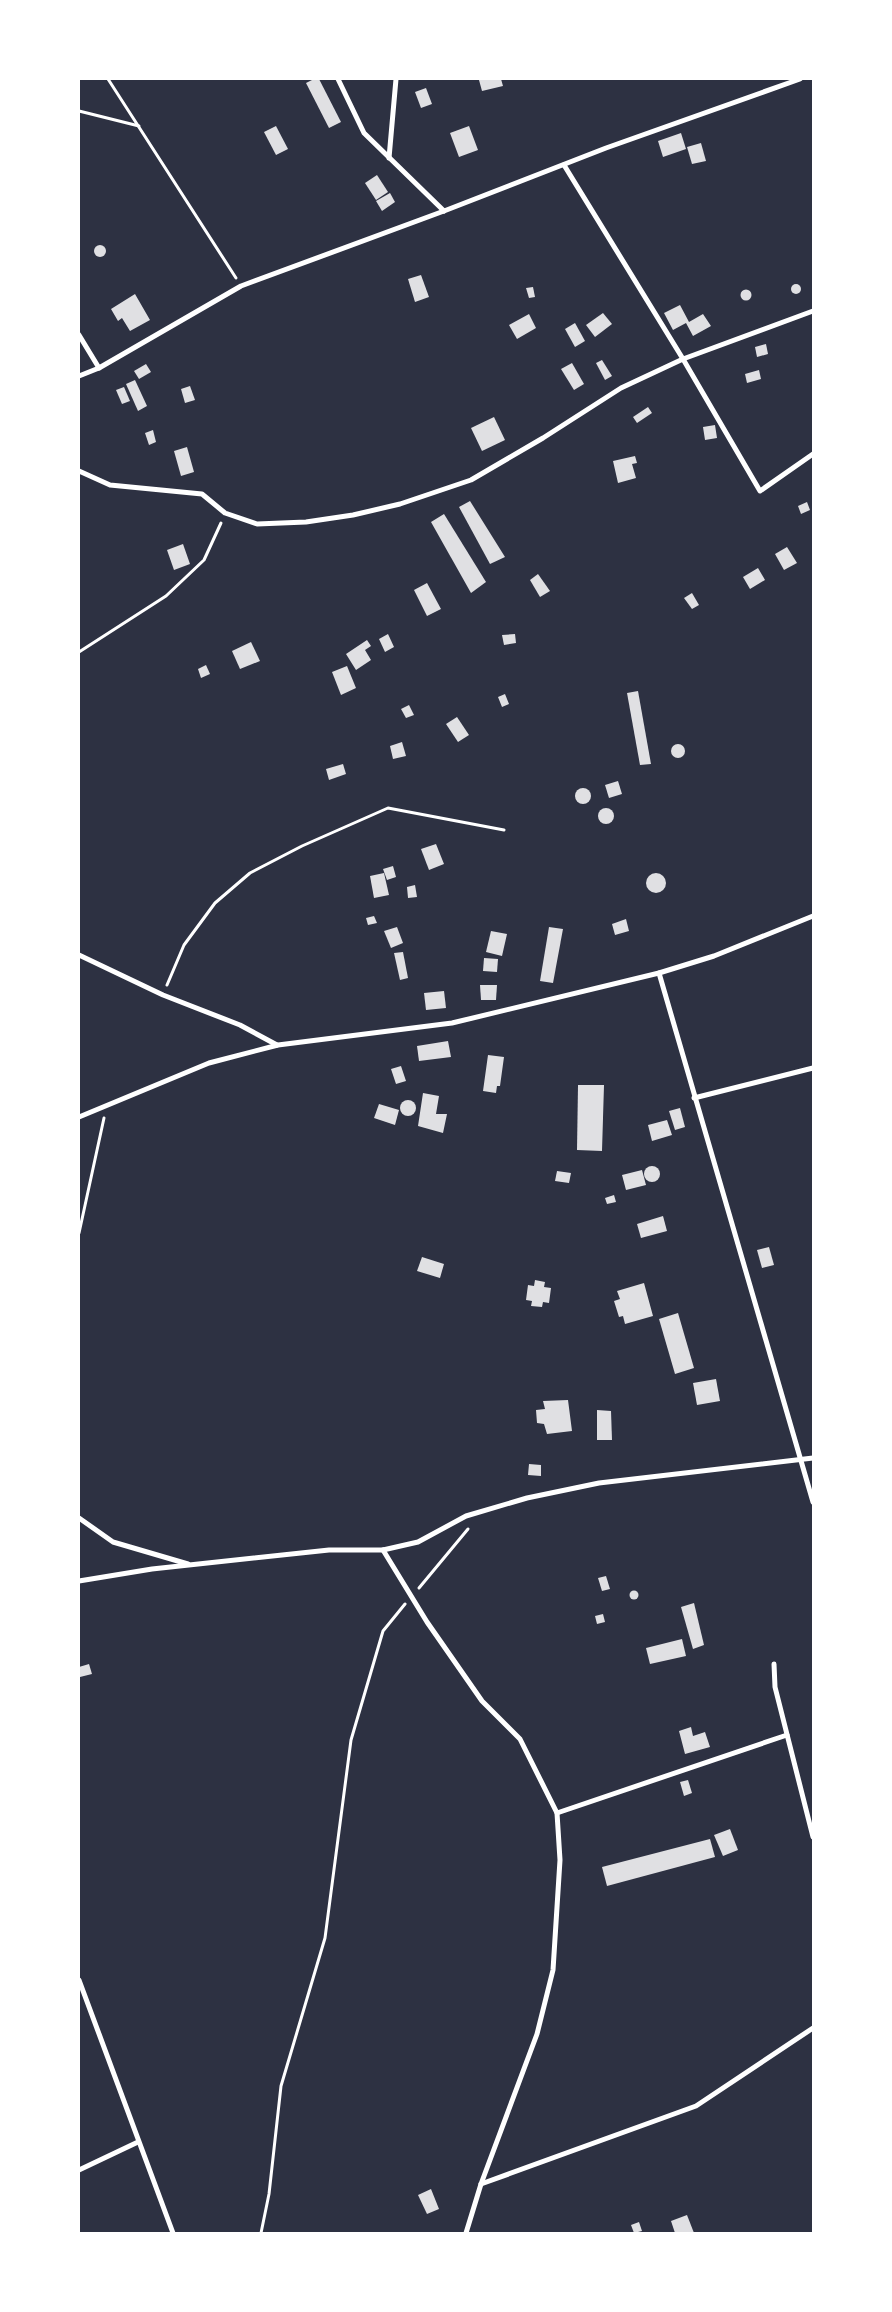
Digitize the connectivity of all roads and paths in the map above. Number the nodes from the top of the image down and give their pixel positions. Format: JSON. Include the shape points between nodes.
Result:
{"nodes":[{"id":1,"x":108,"y":79,"type":"edge"},
{"id":2,"x":338,"y":79,"type":"edge"},
{"id":3,"x":396,"y":79,"type":"edge"},
{"id":4,"x":800,"y":79,"type":"edge"},
{"id":5,"x":79,"y":111,"type":"edge"},
{"id":6,"x":139,"y":126,"type":"junction"},
{"id":7,"x":389,"y":158,"type":"junction"},
{"id":8,"x":564,"y":164,"type":"junction"},
{"id":9,"x":444,"y":211,"type":"junction"},
{"id":10,"x":241,"y":286,"type":"junction"},
{"id":11,"x":813,"y":311,"type":"edge"},
{"id":12,"x":79,"y":335,"type":"edge"},
{"id":13,"x":683,"y":359,"type":"junction"},
{"id":14,"x":98,"y":368,"type":"junction"},
{"id":15,"x":79,"y":376,"type":"edge"},
{"id":16,"x":813,"y":454,"type":"edge"},
{"id":17,"x":79,"y":471,"type":"edge"},
{"id":18,"x":225,"y":513,"type":"junction"},
{"id":19,"x":79,"y":652,"type":"edge"},
{"id":20,"x":504,"y":830,"type":"dead end"},
{"id":21,"x":813,"y":916,"type":"edge"},
{"id":22,"x":79,"y":955,"type":"edge"},
{"id":23,"x":659,"y":973,"type":"junction"},
{"id":24,"x":163,"y":995,"type":"junction"},
{"id":25,"x":278,"y":1045,"type":"junction"},
{"id":26,"x":813,"y":1068,"type":"edge"},
{"id":27,"x":694,"y":1098,"type":"junction"},
{"id":28,"x":106,"y":1105,"type":"junction"},
{"id":29,"x":79,"y":1117,"type":"edge"},
{"id":30,"x":79,"y":1233,"type":"edge"},
{"id":31,"x":813,"y":1458,"type":"edge"},
{"id":32,"x":802,"y":1459,"type":"junction"},
{"id":33,"x":813,"y":1502,"type":"edge"},
{"id":34,"x":482,"y":1511,"type":"junction"},
{"id":35,"x":79,"y":1518,"type":"edge"},
{"id":36,"x":383,"y":1550,"type":"junction"},
{"id":37,"x":191,"y":1565,"type":"junction"},
{"id":38,"x":79,"y":1581,"type":"edge"},
{"id":39,"x":411,"y":1597,"type":"junction"},
{"id":40,"x":774,"y":1664,"type":"dead end"},
{"id":41,"x":787,"y":1735,"type":"junction"},
{"id":42,"x":557,"y":1813,"type":"junction"},
{"id":43,"x":813,"y":1837,"type":"edge"},
{"id":44,"x":79,"y":1980,"type":"edge"},
{"id":45,"x":813,"y":2028,"type":"edge"},
{"id":46,"x":138,"y":2142,"type":"junction"},
{"id":47,"x":79,"y":2170,"type":"edge"},
{"id":48,"x":481,"y":2184,"type":"junction"},
{"id":49,"x":173,"y":2233,"type":"edge"},
{"id":50,"x":261,"y":2233,"type":"edge"},
{"id":51,"x":466,"y":2233,"type":"edge"}],
"edges":[{"from":1,"to":6,"type":"path"},
{"from":2,"to":7,"type":"street","via":[[364,133]]},
{"from":3,"to":7,"type":"street"},
{"from":4,"to":8,"type":"street"},
{"from":5,"to":6,"type":"path"},
{"from":6,"to":10,"type":"path"},
{"from":7,"to":9,"type":"street"},
{"from":8,"to":9,"type":"street"},
{"from":8,"to":13,"type":"street"},
{"from":9,"to":10,"type":"street"},
{"from":10,"to":14,"type":"street"},
{"from":11,"to":13,"type":"street"},
{"from":12,"to":14,"type":"street"},
{"from":13,"to":16,"type":"street","via":[[760,491]]},
{"from":13,"to":18,"type":"street","via":[[621,388],[471,480],[400,504],[353,516],[306,522],[257,524]]},
{"from":14,"to":15,"type":"street"},
{"from":17,"to":18,"type":"street","via":[[110,486],[202,494]]},
{"from":18,"to":19,"type":"path","via":[[204,560],[166,596]]},
{"from":20,"to":24,"type":"path","via":[[388,808],[302,846],[250,873],[215,903],[184,945]]},
{"from":21,"to":23,"type":"street","via":[[714,956]]},
{"from":22,"to":24,"type":"street"},
{"from":23,"to":25,"type":"street","via":[[452,1024]]},
{"from":23,"to":27,"type":"street"},
{"from":24,"to":25,"type":"street","via":[[240,1025]]},
{"from":25,"to":28,"type":"street","via":[[209,1063]]},
{"from":26,"to":27,"type":"street"},
{"from":27,"to":32,"type":"street"},
{"from":28,"to":29,"type":"street"},
{"from":28,"to":30,"type":"path"},
{"from":31,"to":32,"type":"street"},
{"from":32,"to":33,"type":"street"},
{"from":32,"to":34,"type":"street","via":[[599,1482]]},
{"from":34,"to":36,"type":"street","via":[[418,1542]]},
{"from":34,"to":39,"type":"path"},
{"from":35,"to":37,"type":"street","via":[[113,1542]]},
{"from":36,"to":37,"type":"street","via":[[329,1550]]},
{"from":36,"to":39,"type":"street"},
{"from":37,"to":38,"type":"street"},
{"from":39,"to":42,"type":"street","via":[[482,1701],[520,1739]]},
{"from":39,"to":50,"type":"path","via":[[383,1631],[351,1740],[325,1938],[281,2086],[270,2194]]},
{"from":40,"to":41,"type":"street","via":[[775,1687]]},
{"from":41,"to":42,"type":"street"},
{"from":41,"to":43,"type":"street"},
{"from":42,"to":48,"type":"street","via":[[560,1860],[553,1970],[537,2034]]},
{"from":44,"to":46,"type":"street"},
{"from":45,"to":48,"type":"street","via":[[696,2106]]},
{"from":46,"to":47,"type":"street"},
{"from":46,"to":49,"type":"street"},
{"from":48,"to":51,"type":"street"}]}
